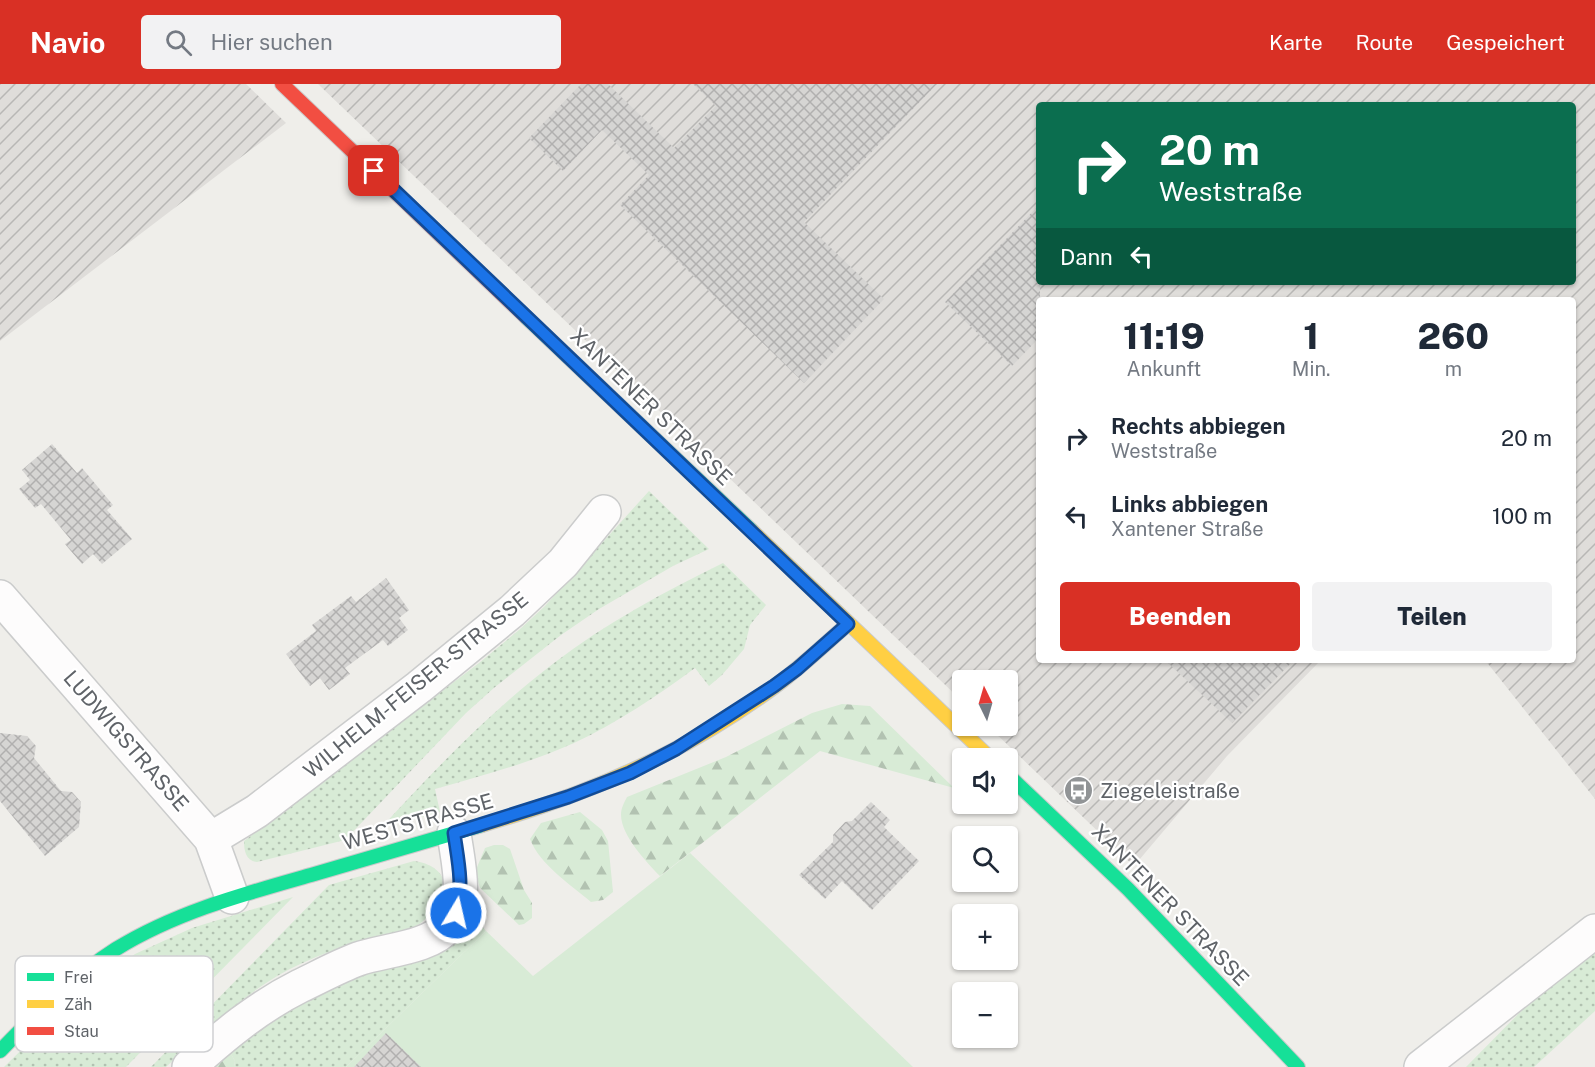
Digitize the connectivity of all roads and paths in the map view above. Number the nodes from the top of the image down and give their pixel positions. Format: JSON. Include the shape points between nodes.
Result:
{"nodes":[{"id":1,"x":282,"y":84,"type":"edge"},
{"id":2,"x":604,"y":512,"type":"dead end"},
{"id":3,"x":0,"y":597,"type":"edge"},
{"id":4,"x":848,"y":624,"type":"junction"},
{"id":5,"x":979,"y":748,"type":"edge"},
{"id":6,"x":1018,"y":784,"type":"edge"},
{"id":7,"x":454,"y":833,"type":"junction"},
{"id":8,"x":211,"y":839,"type":"junction"},
{"id":9,"x":232,"y":897,"type":"junction"},
{"id":10,"x":1595,"y":931,"type":"edge"},
{"id":11,"x":108,"y":956,"type":"edge"},
{"id":12,"x":15,"y":1036,"type":"edge"},
{"id":13,"x":213,"y":1045,"type":"edge"},
{"id":14,"x":0,"y":1051,"type":"edge"},
{"id":15,"x":206,"y":1052,"type":"edge"},
{"id":16,"x":189,"y":1067,"type":"edge"},
{"id":17,"x":1298,"y":1067,"type":"edge"},
{"id":18,"x":1421,"y":1067,"type":"edge"}],
"edges":[{"from":1,"to":4,"type":"main road","name":"XANTENER STRASSE"},
{"from":2,"to":8,"type":"street","name":"WILHELM-FEISER-STRASSE","via":[[562,563],[512,611],[257,811]]},
{"from":3,"to":8,"type":"street","name":"LUDWIGSTRASSE"},
{"from":4,"to":5,"type":"main road","name":"XANTENER STRASSE"},
{"from":4,"to":7,"type":"main road","name":"WESTSTRASSE","via":[[774,686],[676,749],[630,773],[568,797]]},
{"from":6,"to":17,"type":"main road","name":"XANTENER STRASSE","via":[[1128,889]]},
{"from":7,"to":9,"type":"main road","name":"WESTSTRASSE"},
{"from":7,"to":13,"type":"street","via":[[460,896],[447,928],[433,939],[359,959],[299,987],[255,1012]]},
{"from":8,"to":9,"type":"street","name":"LUDWIGSTRASSE"},
{"from":9,"to":11,"type":"main road","name":"WESTSTRASSE","via":[[134,939]]},
{"from":10,"to":18,"type":"street"},
{"from":12,"to":14,"type":"main road","name":"WESTSTRASSE"},
{"from":15,"to":16,"type":"street"}]}
